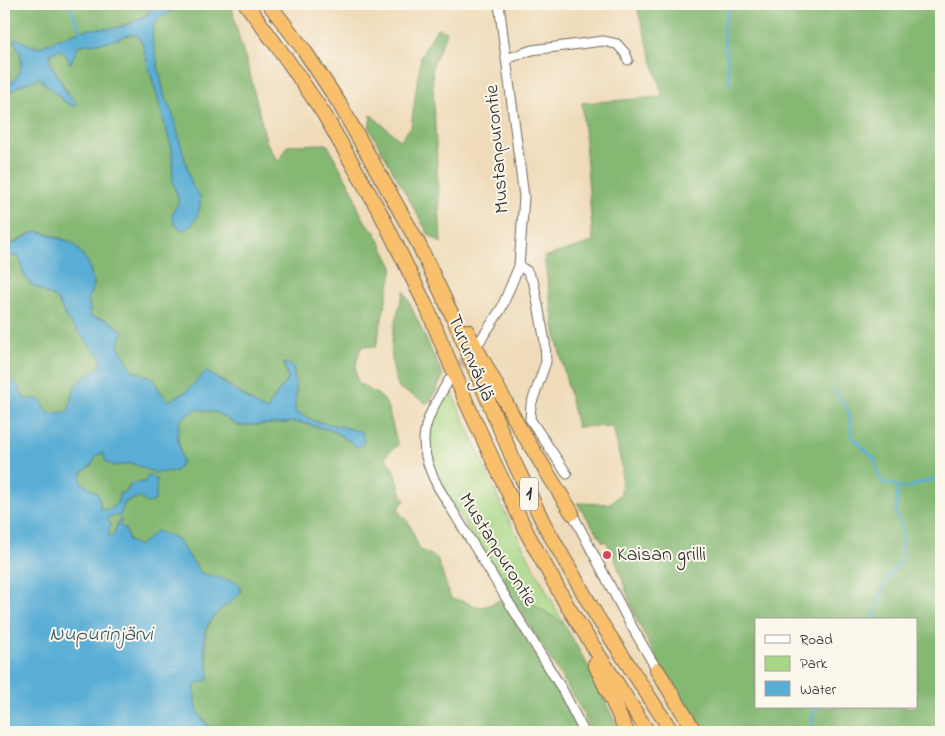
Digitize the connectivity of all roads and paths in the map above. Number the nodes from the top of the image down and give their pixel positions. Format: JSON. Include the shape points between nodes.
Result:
{"nodes":[{"id":1,"x":246,"y":4,"type":"edge"},
{"id":2,"x":269,"y":4,"type":"edge"},
{"id":3,"x":499,"y":4,"type":"edge"},
{"id":4,"x":506,"y":59,"type":"junction"},
{"id":5,"x":628,"y":60,"type":"dead end"},
{"id":6,"x":417,"y":241,"type":"junction"},
{"id":7,"x":518,"y":266,"type":"junction"},
{"id":8,"x":480,"y":341,"type":"dead end"},
{"id":9,"x":449,"y":380,"type":"tunnel mouth"},
{"id":10,"x":567,"y":474,"type":"dead end"},
{"id":11,"x":572,"y":513,"type":"joint"},
{"id":12,"x":568,"y":607,"type":"junction"},
{"id":13,"x":657,"y":670,"type":"joint"},
{"id":14,"x":584,"y":732,"type":"edge"},
{"id":15,"x":626,"y":732,"type":"edge"},
{"id":16,"x":648,"y":732,"type":"edge"},
{"id":17,"x":672,"y":732,"type":"edge"},
{"id":18,"x":695,"y":732,"type":"edge"}],
"edges":[{"from":1,"to":12,"type":"highway","name":"Turunväylä","number":"1","via":[[324,114],[382,216],[428,310],[527,533]]},
{"from":2,"to":6,"type":"highway","name":"Turunväylä","number":"1","via":[[338,103]]},
{"from":3,"to":4,"type":"street","name":"Mustanpurontie"},
{"from":4,"to":5,"type":"street","via":[[532,50],[603,41],[617,44]]},
{"from":4,"to":7,"type":"street","name":"Mustanpurontie","via":[[524,197]]},
{"from":6,"to":11,"type":"highway","via":[[515,420]]},
{"from":6,"to":17,"type":"highway","name":"Turunväylä","number":"1","via":[[544,524],[596,615]]},
{"from":7,"to":8,"type":"street","name":"Mustanpurontie","via":[[500,309]]},
{"from":7,"to":10,"type":"street","via":[[527,271],[534,284],[545,342],[546,362],[531,405],[530,419]]},
{"from":9,"to":14,"type":"street","name":"Mustanpurontie","via":[[427,420],[423,438],[430,470],[562,689]]},
{"from":11,"to":13,"type":"street"},
{"from":12,"to":15,"type":"highway"},
{"from":12,"to":16,"type":"highway","name":"Turunväylä","number":"1"},
{"from":13,"to":18,"type":"highway"}]}
